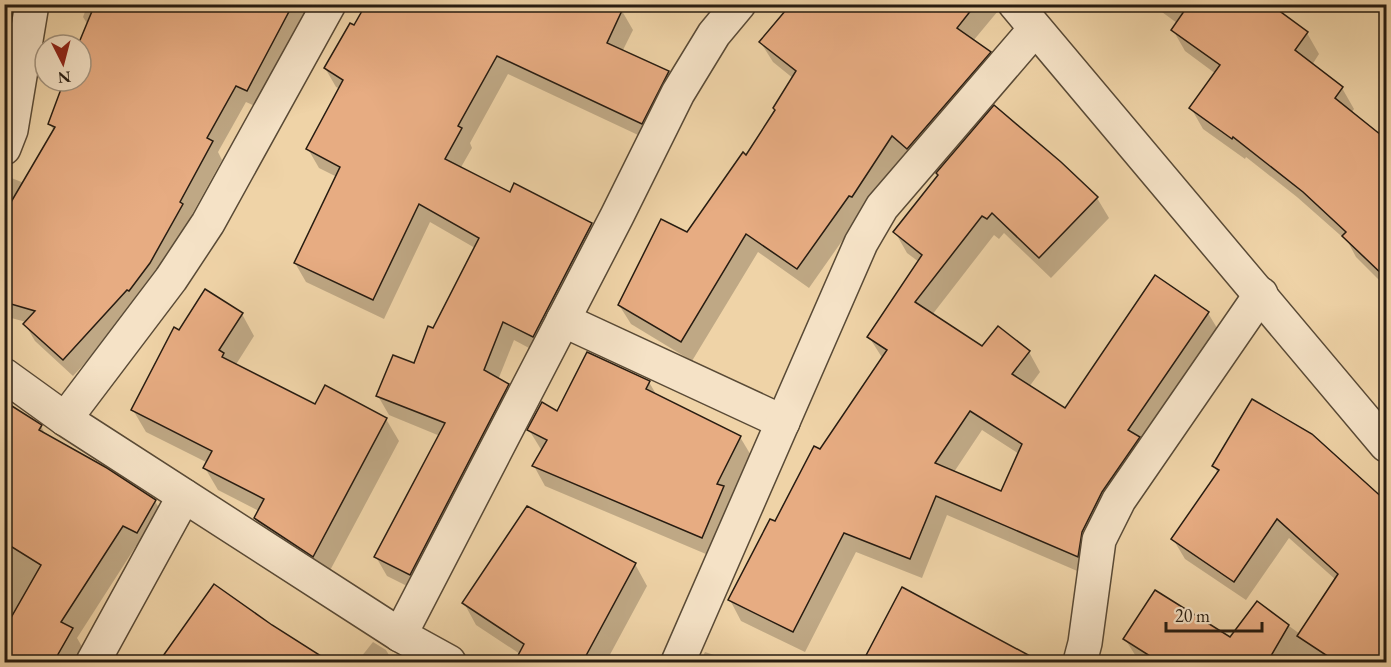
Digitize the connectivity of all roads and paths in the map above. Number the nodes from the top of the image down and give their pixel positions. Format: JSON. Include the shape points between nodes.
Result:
{"nodes":[{"id":1,"x":32,"y":4,"type":"edge"},
{"id":2,"x":329,"y":4,"type":"edge"},
{"id":3,"x":739,"y":4,"type":"edge"},
{"id":4,"x":1025,"y":17,"type":"edge"},
{"id":5,"x":4,"y":148,"type":"edge"},
{"id":6,"x":1261,"y":294,"type":"junction"},
{"id":7,"x":563,"y":320,"type":"junction"},
{"id":8,"x":4,"y":375,"type":"edge"},
{"id":9,"x":64,"y":419,"type":"junction"},
{"id":10,"x":783,"y":422,"type":"junction"},
{"id":11,"x":1386,"y":445,"type":"edge"},
{"id":12,"x":184,"y":496,"type":"junction"},
{"id":13,"x":400,"y":635,"type":"junction"},
{"id":14,"x":93,"y":663,"type":"edge"},
{"id":15,"x":449,"y":663,"type":"edge"},
{"id":16,"x":678,"y":663,"type":"edge"},
{"id":17,"x":1080,"y":663,"type":"edge"}],
"edges":[{"from":1,"to":5,"type":"street","via":[[11,130]]},
{"from":2,"to":9,"type":"street","via":[[208,223],[171,279]]},
{"from":3,"to":7,"type":"street","via":[[714,34],[678,93]]},
{"from":4,"to":6,"type":"street"},
{"from":4,"to":10,"type":"street","via":[[882,207],[861,243]]},
{"from":6,"to":11,"type":"street"},
{"from":6,"to":17,"type":"street","via":[[1119,500],[1099,540]]},
{"from":7,"to":10,"type":"street"},
{"from":7,"to":13,"type":"street"},
{"from":8,"to":9,"type":"street"},
{"from":9,"to":12,"type":"street"},
{"from":10,"to":16,"type":"street"},
{"from":12,"to":13,"type":"street"},
{"from":12,"to":14,"type":"street"},
{"from":13,"to":15,"type":"street"}]}
